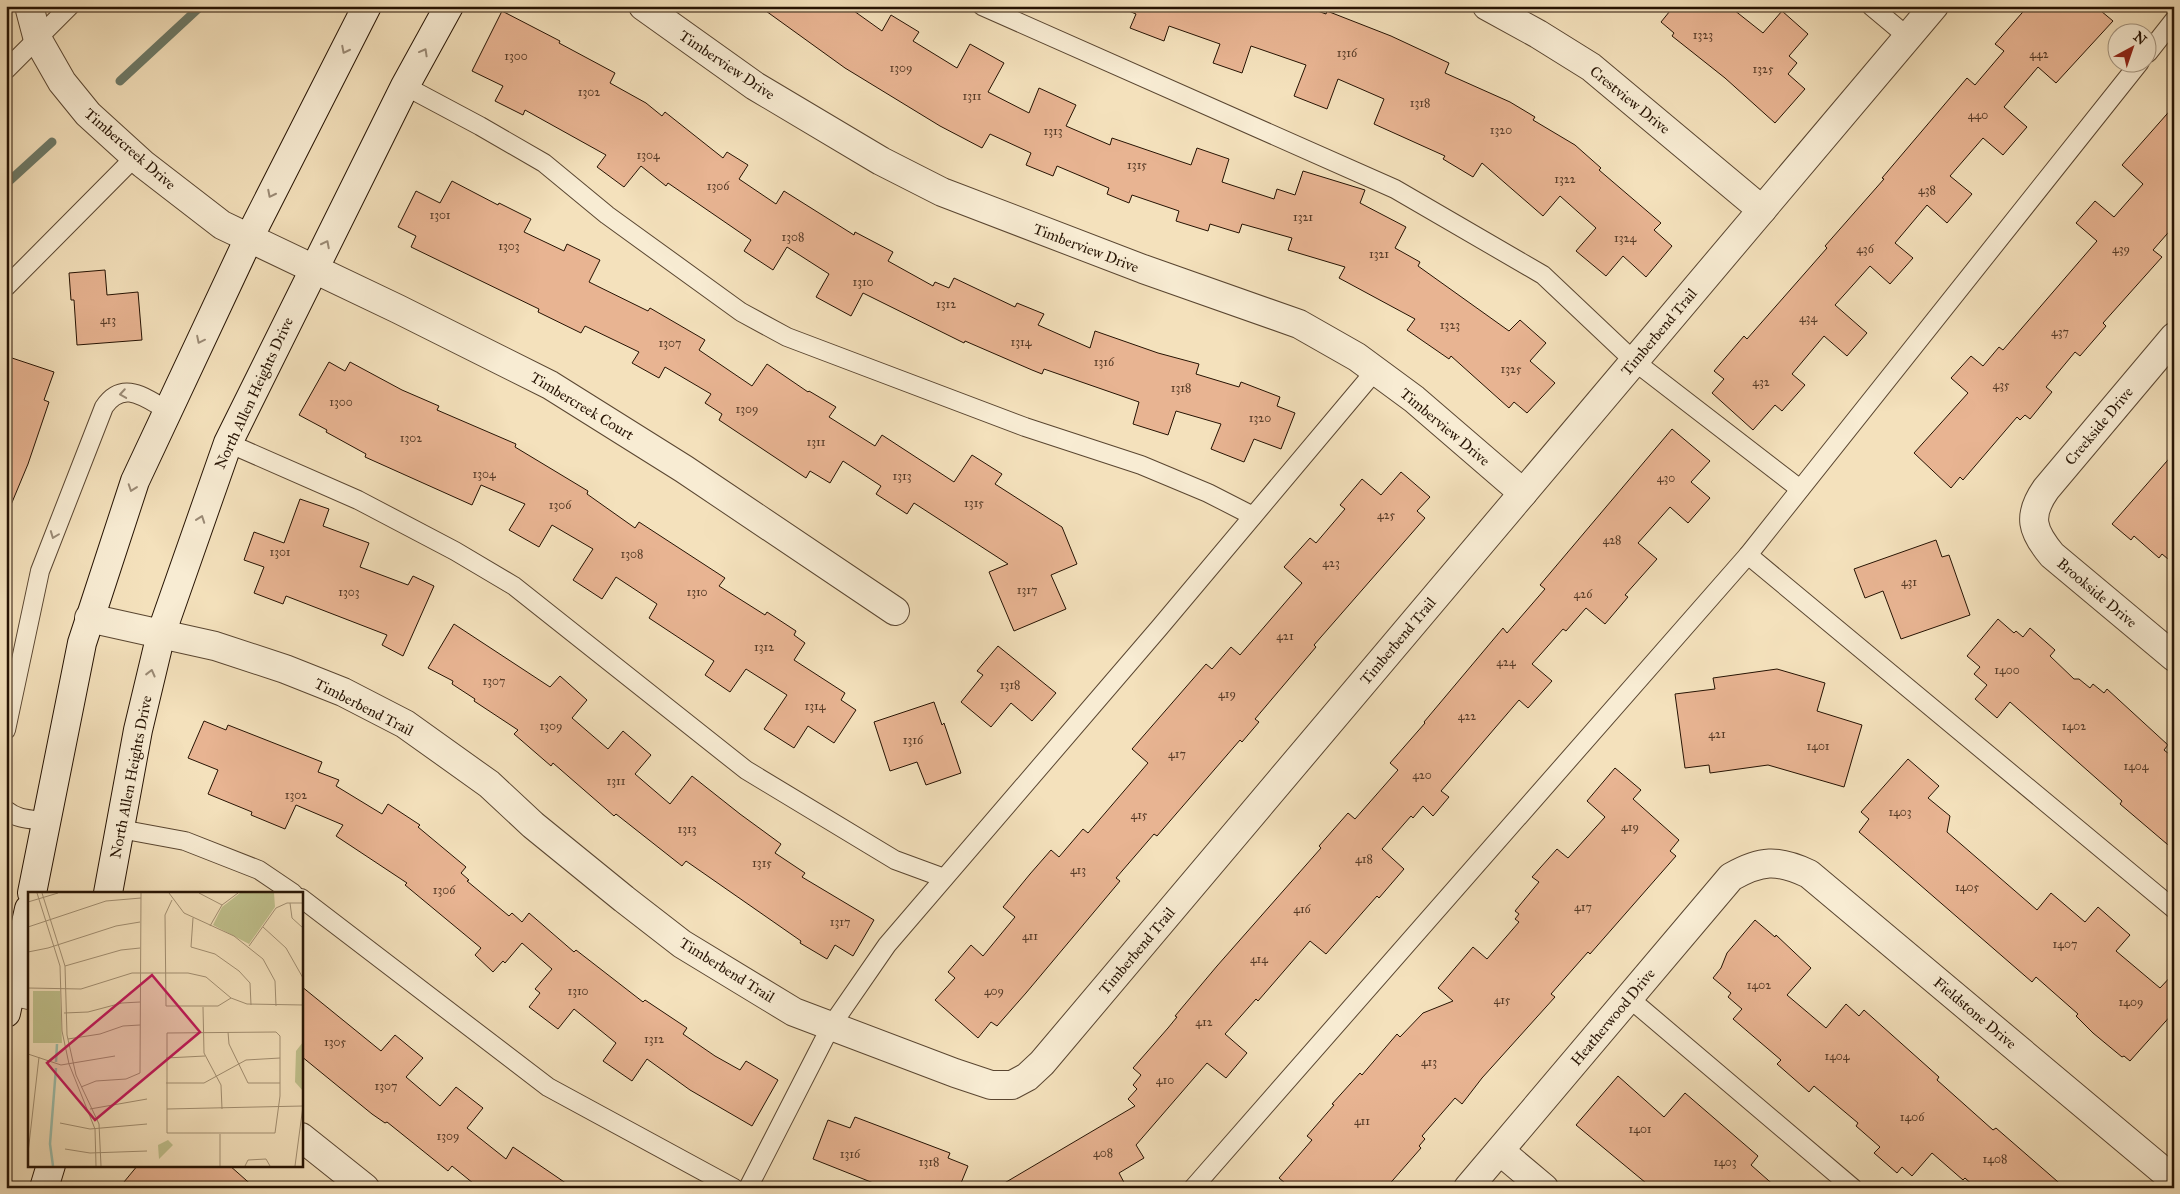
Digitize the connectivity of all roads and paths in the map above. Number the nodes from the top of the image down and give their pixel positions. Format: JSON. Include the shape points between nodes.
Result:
{"nodes":[{"id":1,"x":29,"y":6,"type":"edge"},
{"id":2,"x":70,"y":6,"type":"edge"},
{"id":3,"x":367,"y":6,"type":"edge"},
{"id":4,"x":449,"y":6,"type":"edge"},
{"id":5,"x":643,"y":6,"type":"edge"},
{"id":6,"x":982,"y":6,"type":"edge"},
{"id":7,"x":1487,"y":6,"type":"edge"},
{"id":8,"x":1871,"y":6,"type":"edge"},
{"id":9,"x":1934,"y":6,"type":"edge"},
{"id":10,"x":2174,"y":20,"type":"edge"},
{"id":11,"x":1908,"y":37,"type":"junction"},
{"id":12,"x":38,"y":40,"type":"junction"},
{"id":13,"x":2158,"y":40,"type":"edge"},
{"id":14,"x":6,"y":70,"type":"edge"},
{"id":15,"x":2132,"y":72,"type":"edge"},
{"id":16,"x":405,"y":86,"type":"junction"},
{"id":17,"x":135,"y":157,"type":"junction"},
{"id":18,"x":1762,"y":210,"type":"junction"},
{"id":19,"x":249,"y":238,"type":"junction"},
{"id":20,"x":314,"y":268,"type":"junction"},
{"id":21,"x":6,"y":287,"type":"edge"},
{"id":22,"x":2174,"y":337,"type":"edge"},
{"id":23,"x":1634,"y":361,"type":"junction"},
{"id":24,"x":1375,"y":371,"type":"junction"},
{"id":25,"x":167,"y":410,"type":"junction"},
{"id":26,"x":228,"y":443,"type":"junction"},
{"id":27,"x":1800,"y":490,"type":"junction"},
{"id":28,"x":1523,"y":493,"type":"junction"},
{"id":29,"x":1253,"y":516,"type":"junction"},
{"id":30,"x":2033,"y":520,"type":"joint"},
{"id":31,"x":1748,"y":555,"type":"junction"},
{"id":32,"x":895,"y":611,"type":"dead end"},
{"id":33,"x":89,"y":618,"type":"junction"},
{"id":34,"x":161,"y":634,"type":"junction"},
{"id":35,"x":2174,"y":657,"type":"edge"},
{"id":36,"x":6,"y":730,"type":"edge"},
{"id":37,"x":6,"y":810,"type":"edge"},
{"id":38,"x":46,"y":820,"type":"junction"},
{"id":39,"x":120,"y":829,"type":"junction"},
{"id":40,"x":1769,"y":862,"type":"joint"},
{"id":41,"x":944,"y":878,"type":"junction"},
{"id":42,"x":32,"y":892,"type":"edge"},
{"id":43,"x":108,"y":892,"type":"edge"},
{"id":44,"x":292,"y":892,"type":"edge"},
{"id":45,"x":302,"y":899,"type":"edge"},
{"id":46,"x":2174,"y":909,"type":"edge"},
{"id":47,"x":28,"y":916,"type":"edge"},
{"id":48,"x":1629,"y":998,"type":"junction"},
{"id":49,"x":16,"y":1000,"type":"edge"},
{"id":50,"x":831,"y":1026,"type":"junction"},
{"id":51,"x":302,"y":1138,"type":"edge"},
{"id":52,"x":1500,"y":1151,"type":"junction"},
{"id":53,"x":52,"y":1166,"type":"edge"},
{"id":54,"x":2174,"y":1180,"type":"edge"},
{"id":55,"x":44,"y":1188,"type":"edge"},
{"id":56,"x":365,"y":1188,"type":"edge"},
{"id":57,"x":734,"y":1188,"type":"edge"},
{"id":58,"x":748,"y":1188,"type":"edge"},
{"id":59,"x":1193,"y":1188,"type":"edge"},
{"id":60,"x":1468,"y":1188,"type":"edge"},
{"id":61,"x":1544,"y":1188,"type":"edge"},
{"id":62,"x":1853,"y":1188,"type":"edge"}],
"edges":[{"from":1,"to":12,"type":"street","name":"Timbercreek Drive"},
{"from":2,"to":12,"type":"lane"},
{"from":3,"to":19,"type":"street","one_way":true},
{"from":16,"to":4,"type":"street","name":"North Allen Heights Drive","one_way":true},
{"from":5,"to":24,"type":"street","name":"Timberview Drive","via":[[755,86],[881,161],[942,192],[1143,269],[1299,324]]},
{"from":6,"to":23,"type":"lane","via":[[1395,188],[1543,276]]},
{"from":7,"to":18,"type":"street","name":"Crestview Drive","via":[[1590,67]]},
{"from":8,"to":11,"type":"lane"},
{"from":9,"to":11,"type":"street","name":"Timberbend Trail"},
{"from":10,"to":13,"type":"lane"},
{"from":11,"to":18,"type":"street","name":"Timberbend Trail"},
{"from":12,"to":14,"type":"lane"},
{"from":12,"to":17,"type":"street","name":"Timbercreek Drive","via":[[62,82],[88,114]]},
{"from":15,"to":27,"type":"lane"},
{"from":20,"to":16,"type":"street","name":"North Allen Heights Drive","one_way":true},
{"from":16,"to":29,"type":"lane","via":[[544,163],[607,215],[741,312],[786,337],[1025,428],[1141,465]]},
{"from":17,"to":19,"type":"street","name":"Timbercreek Drive","via":[[222,225]]},
{"from":17,"to":21,"type":"lane"},
{"from":18,"to":23,"type":"street","name":"Timberbend Trail"},
{"from":19,"to":20,"type":"street","name":"Timbercreek Court"},
{"from":19,"to":25,"type":"street","one_way":true},
{"from":20,"to":26,"type":"street","name":"North Allen Heights Drive"},
{"from":20,"to":32,"type":"street","name":"Timbercreek Court","via":[[550,385],[684,468]]},
{"from":22,"to":30,"type":"street","name":"Creekside Drive","via":[[2046,489],[2038,500]]},
{"from":23,"to":27,"type":"lane"},
{"from":23,"to":28,"type":"street","name":"Timberbend Trail"},
{"from":24,"to":28,"type":"street","name":"Timberview Drive","via":[[1414,399]]},
{"from":24,"to":29,"type":"lane"},
{"from":25,"to":33,"type":"street","one_way":true,"via":[[135,481]]},
{"from":25,"to":36,"type":"lane","one_way":true,"via":[[128,392],[114,395],[104,407],[40,571]]},
{"from":34,"to":26,"type":"street","name":"North Allen Heights Drive","one_way":true},
{"from":26,"to":41,"type":"lane","via":[[358,500],[514,586],[746,770],[895,860]]},
{"from":27,"to":31,"type":"lane"},
{"from":28,"to":50,"type":"street","name":"Timberbend Trail","via":[[1027,1078],[1012,1085],[991,1085]]},
{"from":29,"to":41,"type":"lane"},
{"from":30,"to":35,"type":"street","name":"Brookside Drive","via":[[2038,538],[2052,555]]},
{"from":31,"to":46,"type":"lane"},
{"from":31,"to":59,"type":"lane"},
{"from":33,"to":34,"type":"street","name":"Timberbend Trail"},
{"from":33,"to":38,"type":"street"},
{"from":39,"to":34,"type":"street","name":"North Allen Heights Drive","one_way":true,"via":[[138,730]]},
{"from":34,"to":50,"type":"street","name":"Timberbend Trail","via":[[215,646],[285,669],[343,692],[405,724],[489,784],[533,825],[682,944],[794,1012]]},
{"from":37,"to":38,"type":"lane","via":[[23,819]]},
{"from":38,"to":42,"type":"street"},
{"from":39,"to":43,"type":"street","name":"North Allen Heights Drive"},
{"from":39,"to":44,"type":"lane","via":[[184,841],[259,870]]},
{"from":40,"to":48,"type":"street","name":"Heatherwood Drive","via":[[1749,867],[1731,877]]},
{"from":40,"to":54,"type":"street","name":"Fieldstone Drive","via":[[1790,865],[1809,874]]},
{"from":41,"to":50,"type":"lane","via":[[886,945]]},
{"from":45,"to":57,"type":"lane","via":[[548,1087]]},
{"from":47,"to":49,"type":"street"},
{"from":48,"to":52,"type":"street","name":"Heatherwood Drive"},
{"from":48,"to":62,"type":"lane"},
{"from":50,"to":58,"type":"lane"},
{"from":51,"to":56,"type":"street"},
{"from":52,"to":60,"type":"street","name":"Heatherwood Drive"},
{"from":52,"to":61,"type":"street"},
{"from":53,"to":55,"type":"street"}]}
